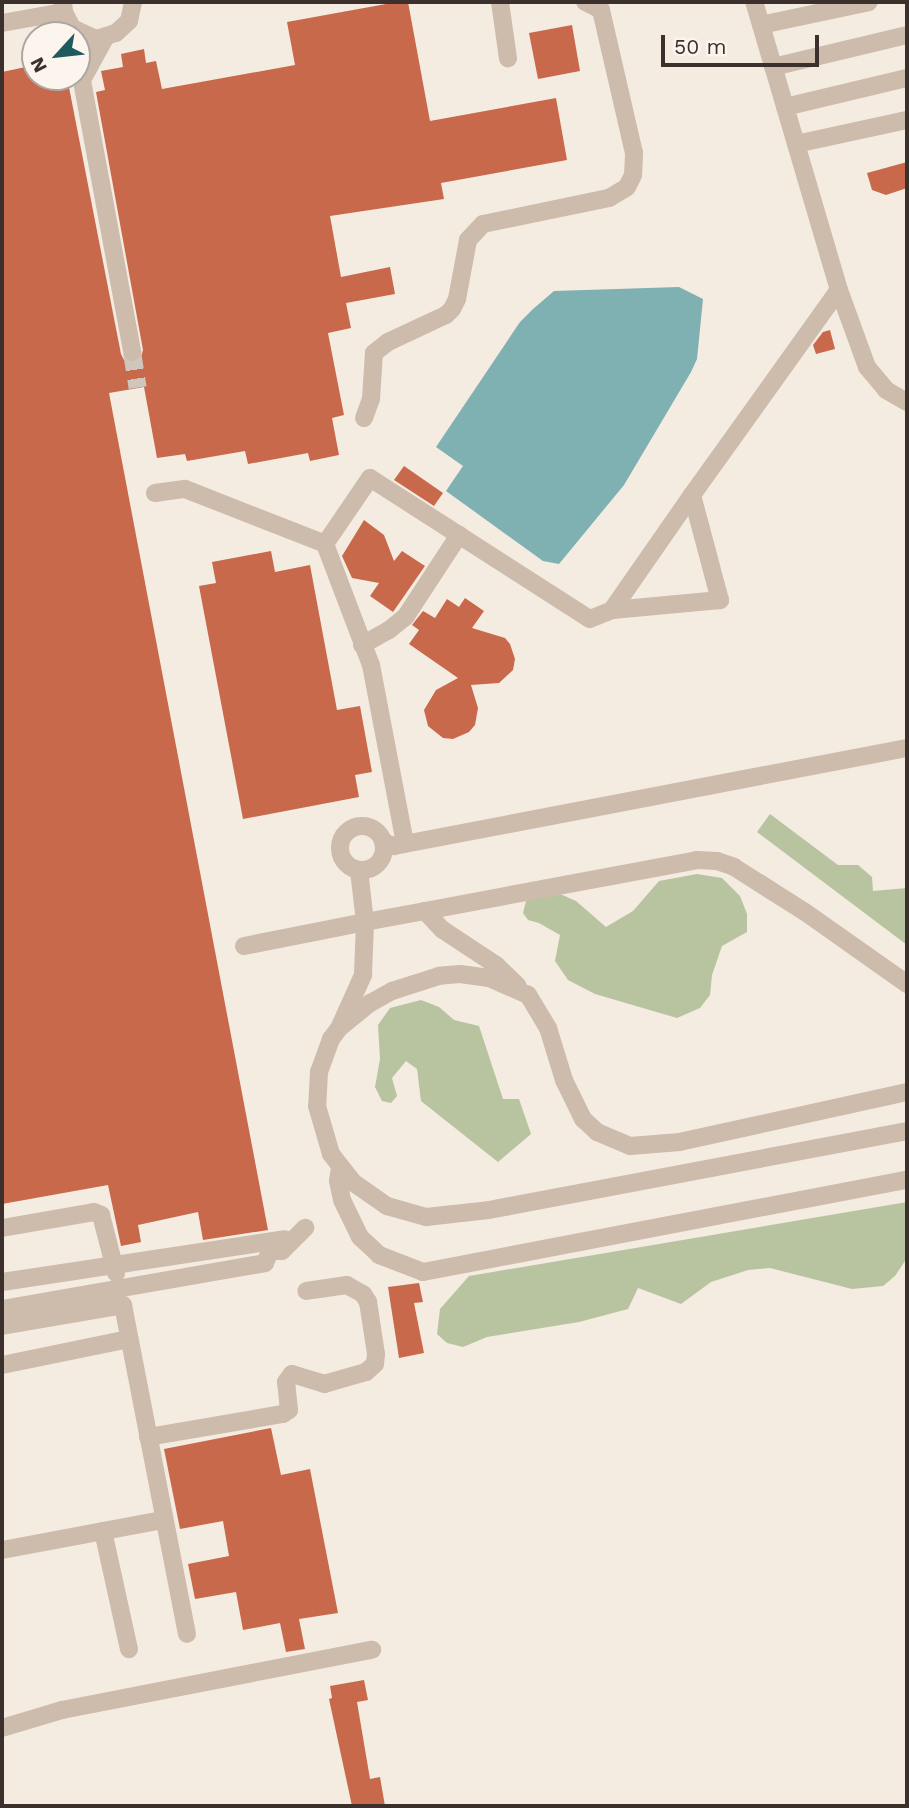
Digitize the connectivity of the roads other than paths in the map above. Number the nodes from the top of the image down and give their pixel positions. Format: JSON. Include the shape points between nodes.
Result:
{"nodes":[{"id":1,"x":133,"y":2,"type":"edge"},
{"id":2,"x":500,"y":2,"type":"edge"},
{"id":3,"x":585,"y":2,"type":"edge"},
{"id":4,"x":754,"y":2,"type":"edge"},
{"id":5,"x":869,"y":2,"type":"edge"},
{"id":6,"x":68,"y":19,"type":"edge"},
{"id":7,"x":2,"y":23,"type":"edge"},
{"id":8,"x":761,"y":25,"type":"junction"},
{"id":9,"x":907,"y":35,"type":"edge"},
{"id":10,"x":105,"y":38,"type":"junction"},
{"id":11,"x":508,"y":58,"type":"dead end"},
{"id":12,"x":91,"y":64,"type":"edge"},
{"id":13,"x":773,"y":67,"type":"junction"},
{"id":14,"x":907,"y":78,"type":"edge"},
{"id":15,"x":84,"y":91,"type":"edge"},
{"id":16,"x":785,"y":107,"type":"junction"},
{"id":17,"x":907,"y":120,"type":"edge"},
{"id":18,"x":796,"y":144,"type":"junction"},
{"id":19,"x":839,"y":290,"type":"junction"},
{"id":20,"x":132,"y":352,"type":"tunnel mouth"},
{"id":21,"x":907,"y":402,"type":"edge"},
{"id":22,"x":364,"y":418,"type":"dead end"},
{"id":23,"x":155,"y":493,"type":"dead end"},
{"id":24,"x":692,"y":495,"type":"junction"},
{"id":25,"x":459,"y":535,"type":"junction"},
{"id":26,"x":325,"y":544,"type":"junction"},
{"id":27,"x":612,"y":610,"type":"junction"},
{"id":28,"x":362,"y":645,"type":"junction"},
{"id":29,"x":907,"y":748,"type":"edge"},
{"id":30,"x":383,"y":842,"type":"junction"},
{"id":31,"x":405,"y":843,"type":"junction"},
{"id":32,"x":359,"y":870,"type":"junction"},
{"id":33,"x":425,"y":911,"type":"junction"},
{"id":34,"x":365,"y":922,"type":"junction"},
{"id":35,"x":244,"y":947,"type":"dead end"},
{"id":36,"x":907,"y":984,"type":"edge"},
{"id":37,"x":528,"y":995,"type":"junction"},
{"id":38,"x":340,"y":1027,"type":"junction"},
{"id":39,"x":907,"y":1092,"type":"edge"},
{"id":40,"x":907,"y":1131,"type":"edge"},
{"id":41,"x":340,"y":1168,"type":"junction"},
{"id":42,"x":907,"y":1181,"type":"edge"},
{"id":43,"x":2,"y":1228,"type":"edge"},
{"id":44,"x":113,"y":1265,"type":"junction"},
{"id":45,"x":2,"y":1282,"type":"edge"},
{"id":46,"x":306,"y":1291,"type":"dead end"},
{"id":47,"x":121,"y":1296,"type":"junction"},
{"id":48,"x":2,"y":1309,"type":"edge"},
{"id":49,"x":2,"y":1326,"type":"edge"},
{"id":50,"x":130,"y":1339,"type":"junction"},
{"id":51,"x":2,"y":1365,"type":"edge"},
{"id":52,"x":148,"y":1437,"type":"junction"},
{"id":53,"x":163,"y":1520,"type":"junction"},
{"id":54,"x":103,"y":1531,"type":"junction"},
{"id":55,"x":2,"y":1550,"type":"edge"},
{"id":56,"x":187,"y":1634,"type":"dead end"},
{"id":57,"x":129,"y":1649,"type":"dead end"},
{"id":58,"x":372,"y":1650,"type":"dead end"},
{"id":59,"x":2,"y":1728,"type":"edge"}],
"edges":[{"from":1,"to":10,"type":"street","via":[[129,21]]},
{"from":2,"to":11,"type":"street"},
{"from":3,"to":22,"type":"street","via":[[601,10],[634,153],[627,187],[609,198],[484,224],[468,240],[452,309],[374,353],[371,399]]},
{"from":4,"to":8,"type":"street"},
{"from":5,"to":8,"type":"street"},
{"from":6,"to":7,"type":"street"},
{"from":6,"to":10,"type":"street","via":[[86,37]]},
{"from":8,"to":13,"type":"street"},
{"from":9,"to":13,"type":"street"},
{"from":10,"to":12,"type":"street"},
{"from":13,"to":16,"type":"street"},
{"from":14,"to":16,"type":"street"},
{"from":15,"to":20,"type":"street"},
{"from":16,"to":18,"type":"street"},
{"from":17,"to":18,"type":"street"},
{"from":18,"to":19,"type":"street"},
{"from":19,"to":21,"type":"street","via":[[867,367],[886,390]]},
{"from":19,"to":24,"type":"street"},
{"from":23,"to":26,"type":"street","via":[[185,489]]},
{"from":24,"to":27,"type":"street"},
{"from":24,"to":27,"type":"street","via":[[720,600]]},
{"from":25,"to":26,"type":"street","via":[[370,478]]},
{"from":25,"to":27,"type":"street","via":[[590,619]]},
{"from":25,"to":28,"type":"street","via":[[406,616]]},
{"from":26,"to":28,"type":"street"},
{"from":28,"to":31,"type":"street","via":[[371,665]]},
{"from":29,"to":31,"type":"street"},
{"from":30,"to":31,"type":"street"},
{"from":30,"to":32,"type":"street","via":[[375,866]]},
{"from":30,"to":32,"type":"street","via":[[370,828],[361,826],[347,832],[341,852],[346,863]]},
{"from":32,"to":34,"type":"street"},
{"from":33,"to":34,"type":"street"},
{"from":33,"to":36,"type":"street","via":[[697,860],[717,861],[805,912]]},
{"from":33,"to":37,"type":"street"},
{"from":34,"to":35,"type":"street"},
{"from":34,"to":38,"type":"street","via":[[363,975]]},
{"from":37,"to":38,"type":"street","via":[[474,975],[439,976],[392,991]]},
{"from":37,"to":39,"type":"street","via":[[548,1028],[564,1080],[583,1119],[597,1132],[630,1146],[680,1142]]},
{"from":38,"to":41,"type":"street","via":[[319,1072],[317,1106],[325,1138]]},
{"from":40,"to":41,"type":"street","via":[[426,1217],[387,1206]]},
{"from":41,"to":42,"type":"street","via":[[342,1199],[359,1237],[379,1255],[423,1272]]},
{"from":43,"to":44,"type":"street","via":[[94,1212],[101,1215]]},
{"from":44,"to":45,"type":"street"},
{"from":44,"to":47,"type":"street"},
{"from":44,"to":47,"type":"street","via":[[300,1232],[282,1251],[270,1251],[265,1262]]},
{"from":46,"to":52,"type":"street","via":[[355,1287],[368,1302],[375,1364],[359,1376],[324,1384],[292,1374],[286,1382],[289,1410],[283,1414]]},
{"from":47,"to":48,"type":"street"},
{"from":47,"to":49,"type":"street"},
{"from":47,"to":50,"type":"street"},
{"from":50,"to":51,"type":"street"},
{"from":50,"to":52,"type":"street"},
{"from":52,"to":53,"type":"street"},
{"from":53,"to":54,"type":"street"},
{"from":53,"to":56,"type":"street"},
{"from":54,"to":55,"type":"street"},
{"from":54,"to":57,"type":"street"},
{"from":58,"to":59,"type":"street","via":[[62,1710]]}]}
